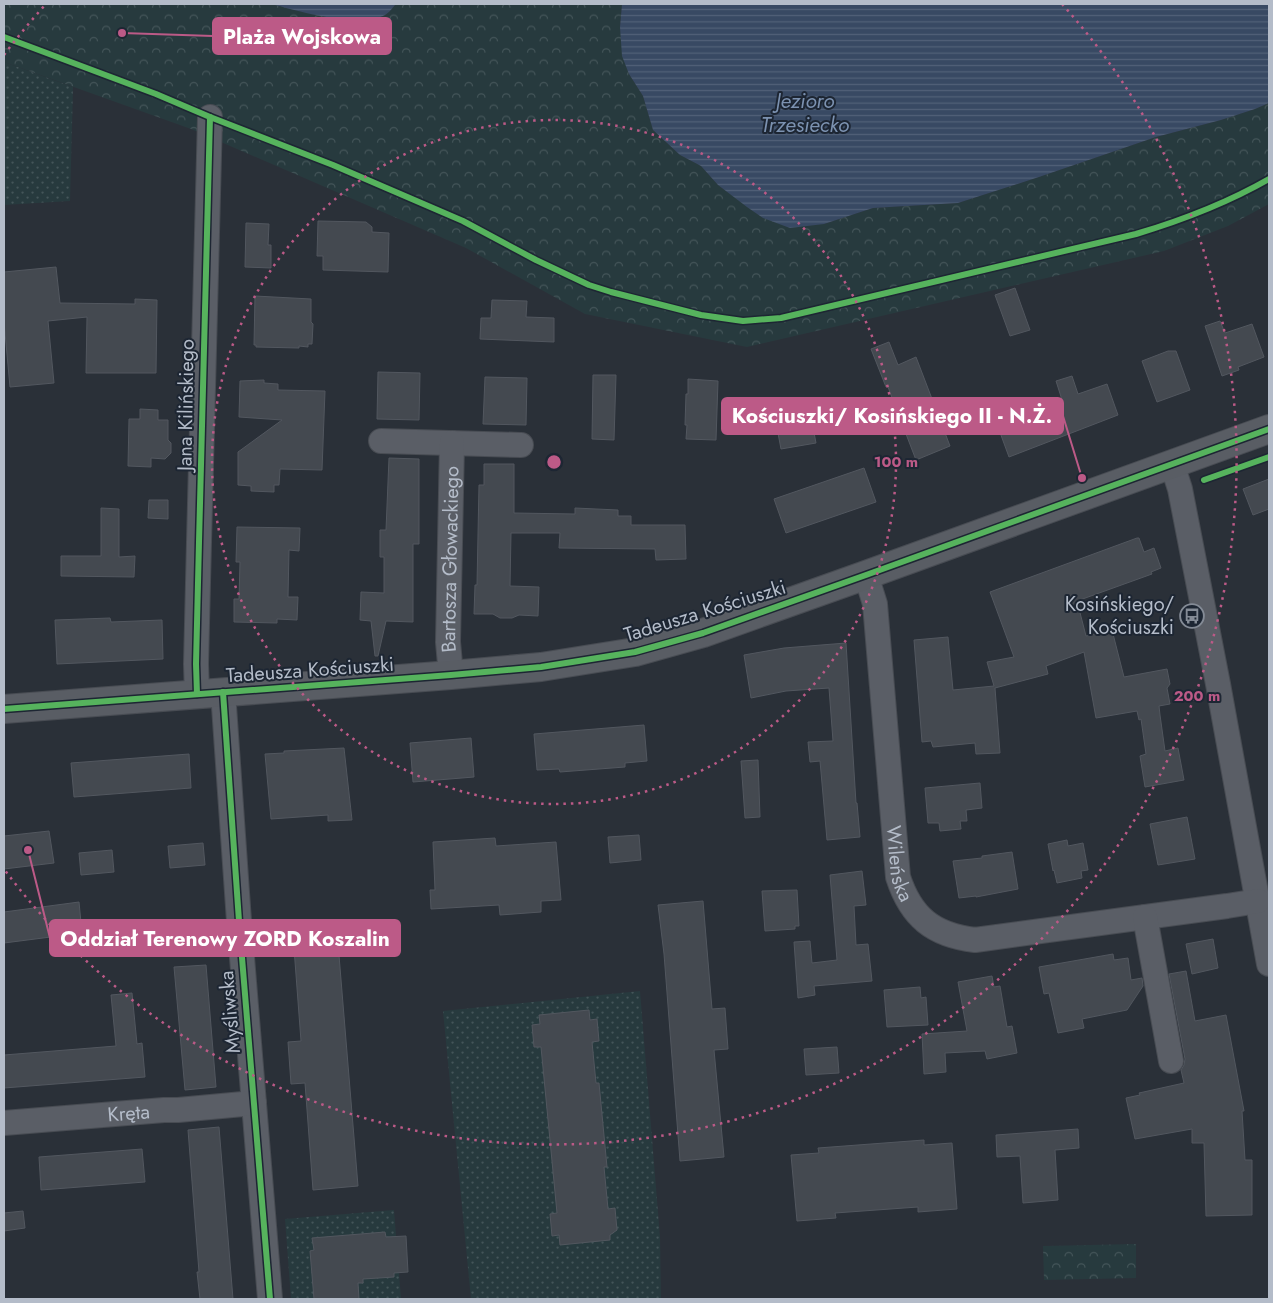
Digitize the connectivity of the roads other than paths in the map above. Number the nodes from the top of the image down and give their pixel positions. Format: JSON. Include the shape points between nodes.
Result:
{"nodes":[{"id":1,"x":210,"y":117,"type":"dead end"},
{"id":2,"x":1269,"y":429,"type":"edge"},
{"id":3,"x":381,"y":441,"type":"dead end"},
{"id":4,"x":452,"y":442,"type":"junction"},
{"id":5,"x":521,"y":445,"type":"dead end"},
{"id":6,"x":1172,"y":464,"type":"junction"},
{"id":7,"x":866,"y":575,"type":"junction"},
{"id":8,"x":451,"y":675,"type":"junction"},
{"id":9,"x":210,"y":693,"type":"junction"},
{"id":10,"x":4,"y":709,"type":"edge"},
{"id":11,"x":1258,"y":901,"type":"junction"},
{"id":12,"x":1145,"y":917,"type":"junction"},
{"id":13,"x":1269,"y":964,"type":"edge"},
{"id":14,"x":1171,"y":1061,"type":"dead end"},
{"id":15,"x":254,"y":1103,"type":"junction"},
{"id":16,"x":4,"y":1123,"type":"edge"},
{"id":17,"x":270,"y":1299,"type":"edge"}],
"edges":[{"from":1,"to":9,"type":"street","name":"Jana Kilińskiego","via":[[199,542]]},
{"from":2,"to":6,"type":"street","name":"Tadeusza Kościuszki"},
{"from":3,"to":4,"type":"street","name":"Bartosza Głowackiego"},
{"from":4,"to":5,"type":"street","name":"Bartosza Głowackiego"},
{"from":4,"to":8,"type":"street","name":"Bartosza Głowackiego","via":[[448,642]]},
{"from":6,"to":7,"type":"street","name":"Tadeusza Kościuszki"},
{"from":6,"to":11,"type":"street","via":[[1180,489]]},
{"from":7,"to":8,"type":"street","name":"Tadeusza Kościuszki","via":[[704,632],[634,652],[540,667]]},
{"from":7,"to":12,"type":"street","name":"Wileńska","via":[[875,604],[898,877],[914,910],[936,930],[956,938],[975,940]]},
{"from":8,"to":9,"type":"street","name":"Tadeusza Kościuszki"},
{"from":9,"to":10,"type":"street","name":"Tadeusza Kościuszki"},
{"from":9,"to":15,"type":"street","name":"Myśliwska","via":[[239,921]]},
{"from":11,"to":12,"type":"street","name":"Wileńska"},
{"from":11,"to":13,"type":"street"},
{"from":12,"to":14,"type":"street"},
{"from":15,"to":16,"type":"street","name":"Kręta"},
{"from":15,"to":17,"type":"street","name":"Myśliwska"}]}
